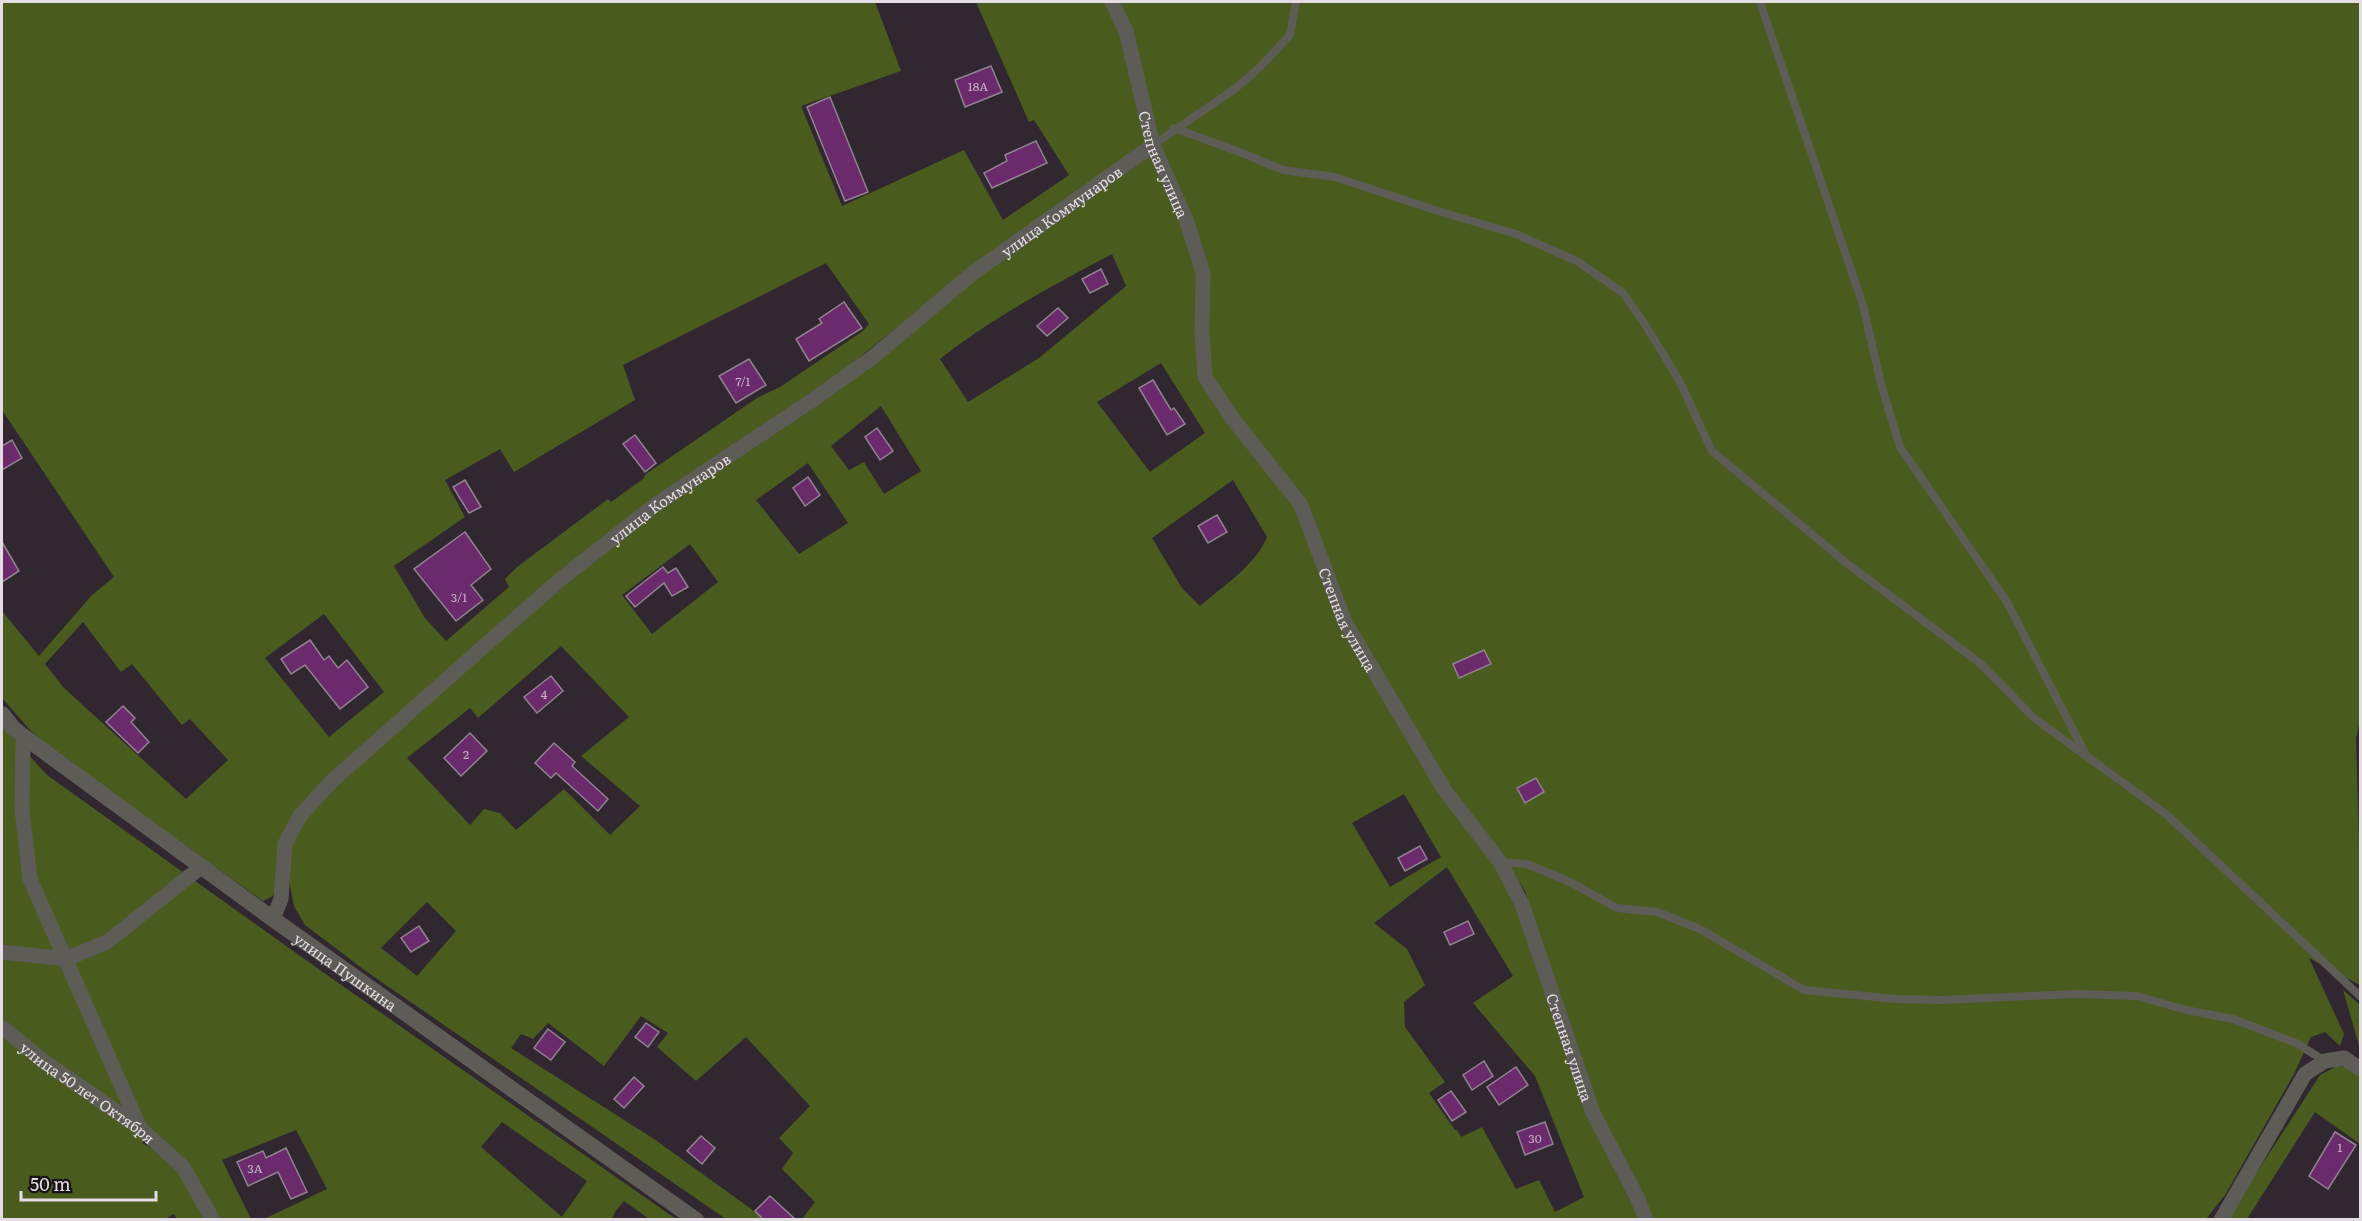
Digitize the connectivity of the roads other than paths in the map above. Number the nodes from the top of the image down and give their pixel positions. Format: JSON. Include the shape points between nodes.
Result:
{"nodes":[{"id":1,"x":1112,"y":2,"type":"edge"},
{"id":2,"x":1296,"y":2,"type":"edge"},
{"id":3,"x":1760,"y":2,"type":"edge"},
{"id":4,"x":1174,"y":128,"type":"junction"},
{"id":5,"x":1153,"y":144,"type":"junction"},
{"id":6,"x":2,"y":714,"type":"edge"},
{"id":7,"x":12,"y":731,"type":"edge"},
{"id":8,"x":2087,"y":758,"type":"junction"},
{"id":9,"x":1500,"y":862,"type":"junction"},
{"id":10,"x":201,"y":867,"type":"junction"},
{"id":11,"x":273,"y":919,"type":"junction"},
{"id":12,"x":2,"y":952,"type":"edge"},
{"id":13,"x":66,"y":959,"type":"junction"},
{"id":14,"x":2361,"y":996,"type":"edge"},
{"id":15,"x":2,"y":1027,"type":"edge"},
{"id":16,"x":2325,"y":1061,"type":"junction"},
{"id":17,"x":2361,"y":1069,"type":"edge"},
{"id":18,"x":140,"y":1128,"type":"junction"},
{"id":19,"x":213,"y":1220,"type":"edge"},
{"id":20,"x":696,"y":1220,"type":"edge"},
{"id":21,"x":1646,"y":1220,"type":"edge"},
{"id":22,"x":2221,"y":1220,"type":"edge"}],
"edges":[{"from":1,"to":5,"type":"street","name":"Степная улица","via":[[1126,31]]},
{"from":2,"to":4,"type":"lane","via":[[1290,35],[1261,66],[1236,88]]},
{"from":3,"to":8,"type":"lane","via":[[1863,305],[1900,447],[2007,602]]},
{"from":4,"to":5,"type":"lane"},
{"from":4,"to":8,"type":"lane","via":[[1283,170],[1335,177],[1516,234],[1577,261],[1623,293],[1679,380],[1712,450],[1849,565],[1981,664],[2034,718]]},
{"from":5,"to":9,"type":"street","name":"Степная улица","via":[[1187,222],[1203,273],[1205,377],[1301,505],[1345,622],[1444,789]]},
{"from":5,"to":11,"type":"street","name":"улица Коммунаров","via":[[973,273],[854,371],[655,505],[561,579],[474,655],[331,782],[300,816],[285,844],[281,899]]},
{"from":6,"to":7,"type":"street","name":"улица Пушкина"},
{"from":7,"to":10,"type":"street","name":"улица Пушкина"},
{"from":7,"to":13,"type":"street","via":[[30,879]]},
{"from":8,"to":14,"type":"lane","via":[[2166,814]]},
{"from":9,"to":16,"type":"lane","via":[[1527,864],[1617,908],[1657,912],[1700,929],[1804,990],[1942,1000],[2075,993],[2137,996],[2234,1018],[2296,1043]]},
{"from":9,"to":21,"type":"street","name":"Степная улица","via":[[1522,904],[1593,1113]]},
{"from":10,"to":11,"type":"street","name":"улица Пушкина"},
{"from":10,"to":13,"type":"street","via":[[107,942]]},
{"from":11,"to":20,"type":"street","name":"улица Пушкина"},
{"from":12,"to":13,"type":"street"},
{"from":13,"to":18,"type":"street"},
{"from":15,"to":18,"type":"street","name":"улица 50 лет Октября","via":[[42,1060]]},
{"from":16,"to":17,"type":"street","via":[[2344,1058]]},
{"from":16,"to":22,"type":"street","via":[[2305,1074]]},
{"from":18,"to":19,"type":"street","name":"улица 50 лет Октября","via":[[183,1167]]}]}
